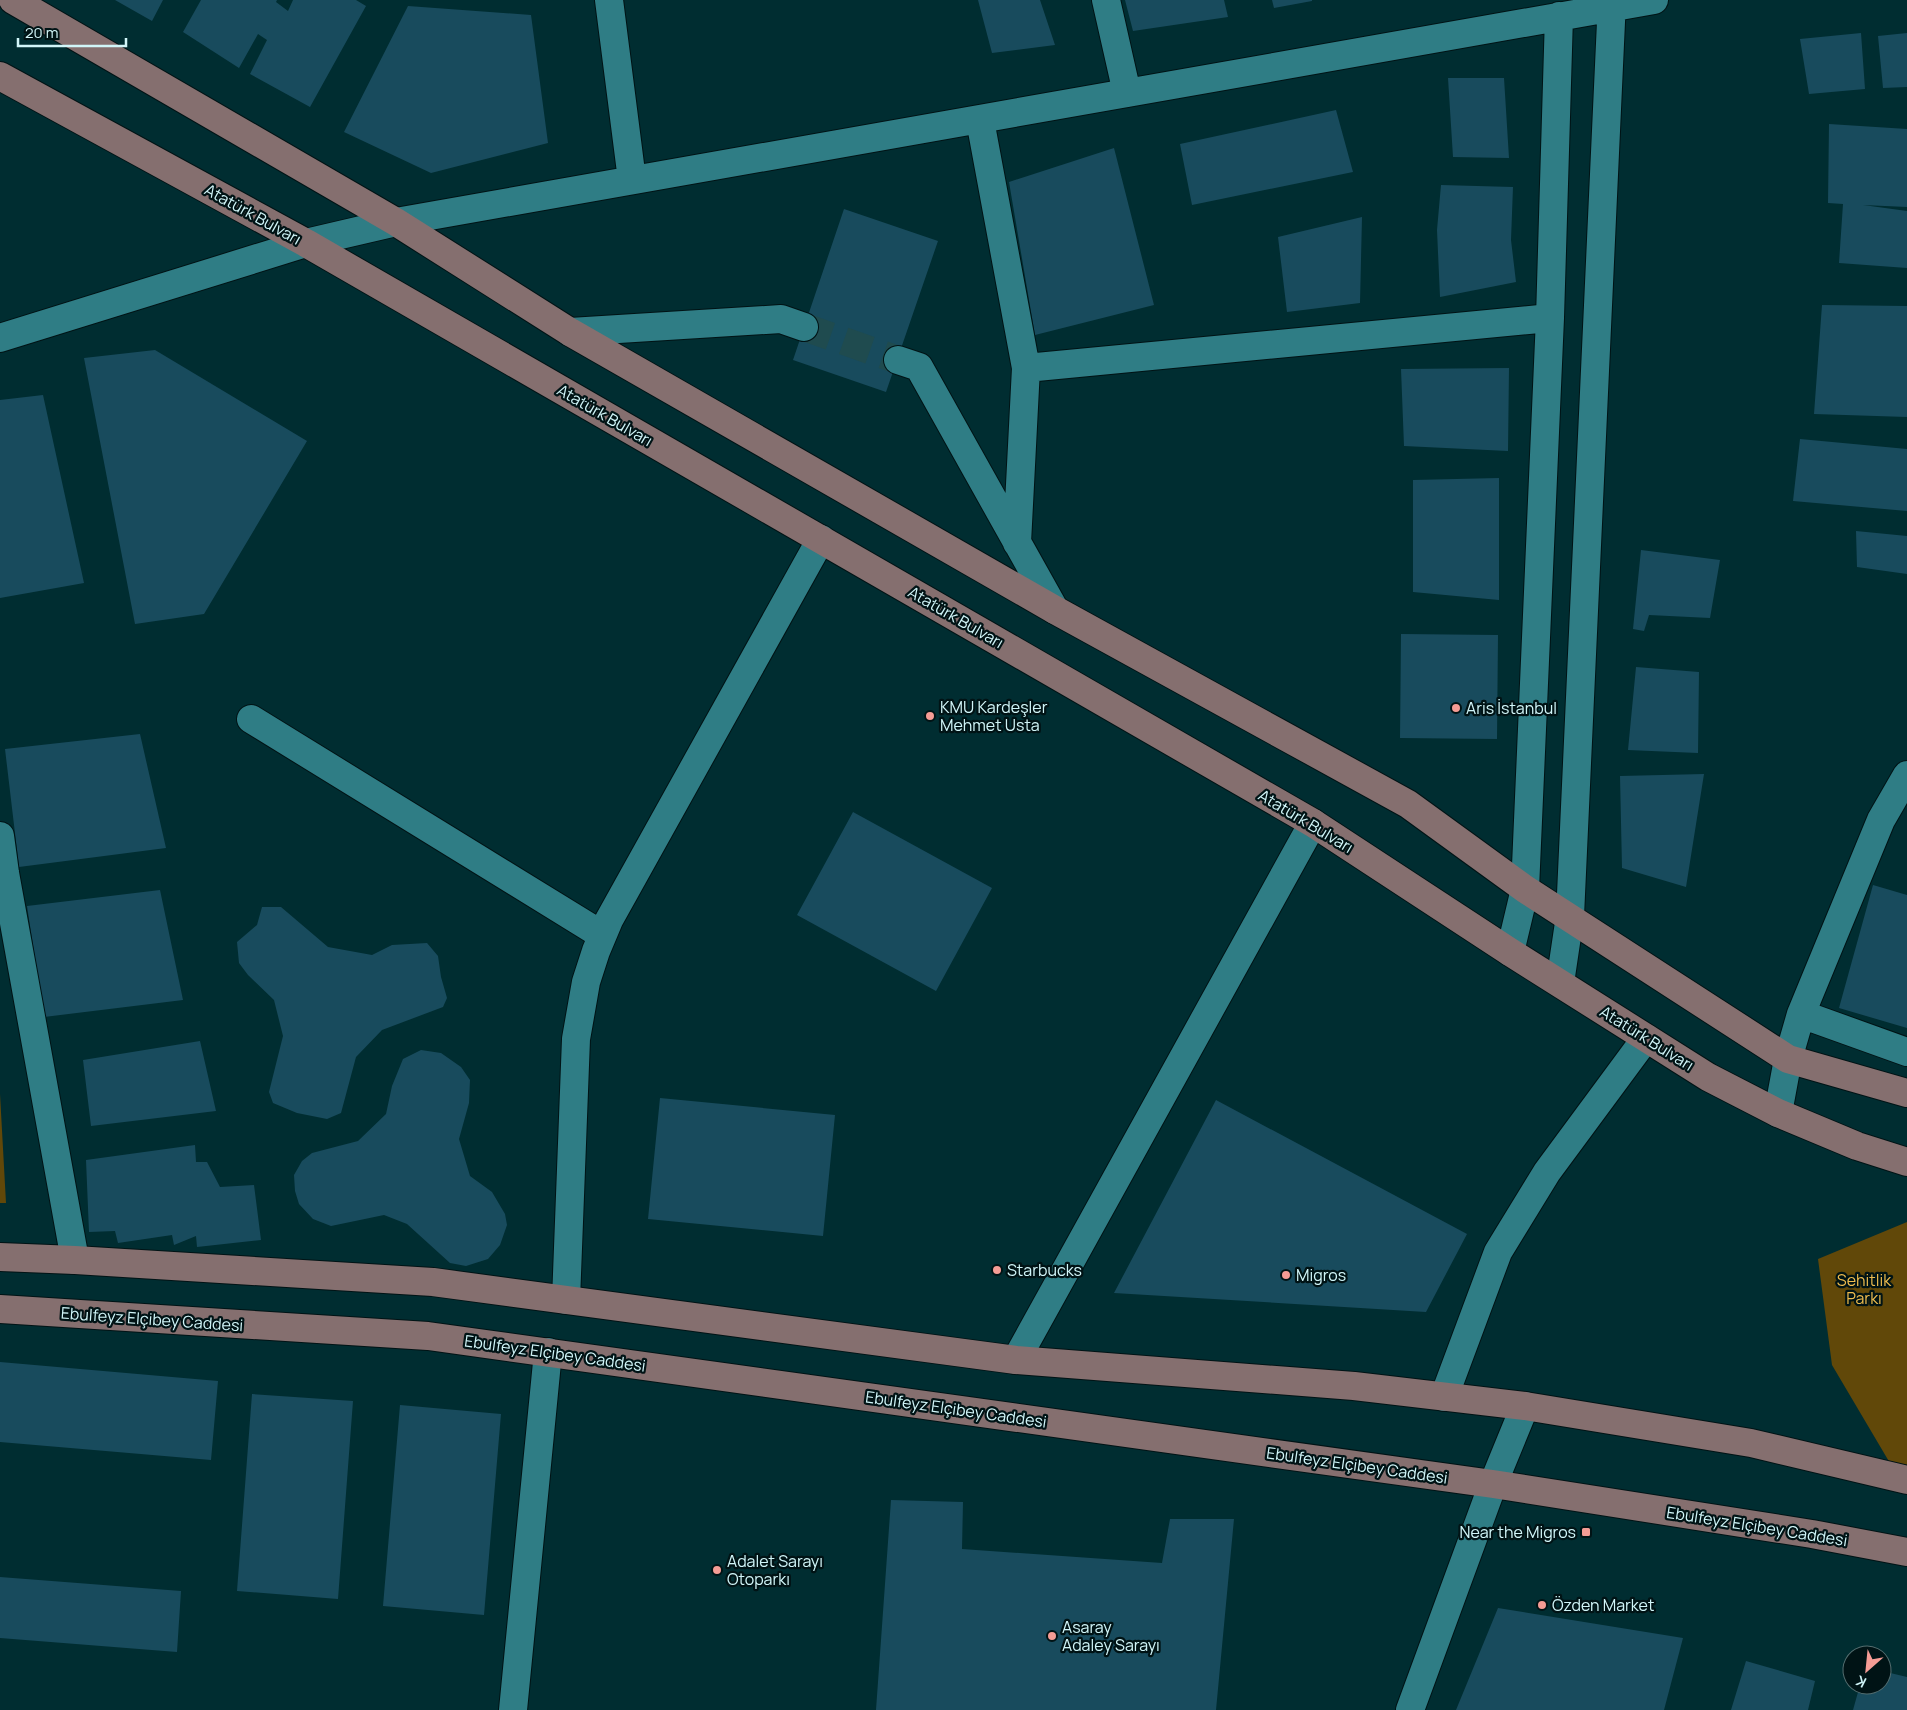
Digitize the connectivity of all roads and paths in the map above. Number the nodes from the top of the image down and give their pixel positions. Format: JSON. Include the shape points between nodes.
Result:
{"nodes":[{"id":1,"x":13,"y":0,"type":"edge"},
{"id":2,"x":609,"y":0,"type":"edge"},
{"id":3,"x":1106,"y":0,"type":"edge"},
{"id":4,"x":1654,"y":0,"type":"edge"},
{"id":5,"x":1612,"y":4,"type":"edge"},
{"id":6,"x":1559,"y":16,"type":"junction"},
{"id":7,"x":0,"y":76,"type":"edge"},
{"id":8,"x":1127,"y":94,"type":"junction"},
{"id":9,"x":980,"y":120,"type":"junction"},
{"id":10,"x":632,"y":180,"type":"junction"},
{"id":11,"x":396,"y":222,"type":"junction"},
{"id":12,"x":306,"y":243,"type":"junction"},
{"id":13,"x":1550,"y":318,"type":"junction"},
{"id":14,"x":804,"y":327,"type":"tunnel mouth"},
{"id":15,"x":570,"y":332,"type":"junction"},
{"id":16,"x":0,"y":338,"type":"edge"},
{"id":17,"x":898,"y":360,"type":"tunnel mouth"},
{"id":18,"x":1026,"y":368,"type":"junction"},
{"id":19,"x":821,"y":539,"type":"junction"},
{"id":20,"x":1018,"y":543,"type":"junction"},
{"id":21,"x":1055,"y":610,"type":"junction"},
{"id":22,"x":251,"y":720,"type":"dead end"},
{"id":23,"x":1907,"y":775,"type":"edge"},
{"id":24,"x":1313,"y":823,"type":"junction"},
{"id":25,"x":0,"y":836,"type":"edge"},
{"id":26,"x":3,"y":874,"type":"edge"},
{"id":27,"x":1525,"y":889,"type":"junction"},
{"id":28,"x":1570,"y":916,"type":"junction"},
{"id":29,"x":602,"y":935,"type":"junction"},
{"id":30,"x":1510,"y":952,"type":"junction"},
{"id":31,"x":1560,"y":984,"type":"junction"},
{"id":32,"x":1801,"y":1014,"type":"junction"},
{"id":33,"x":1646,"y":1038,"type":"junction"},
{"id":34,"x":1907,"y":1052,"type":"edge"},
{"id":35,"x":1788,"y":1059,"type":"junction"},
{"id":36,"x":1907,"y":1093,"type":"edge"},
{"id":37,"x":1778,"y":1113,"type":"junction"},
{"id":38,"x":1907,"y":1162,"type":"edge"},
{"id":39,"x":0,"y":1257,"type":"edge"},
{"id":40,"x":75,"y":1260,"type":"junction"},
{"id":41,"x":566,"y":1300,"type":"junction"},
{"id":42,"x":0,"y":1309,"type":"edge"},
{"id":43,"x":548,"y":1352,"type":"junction"},
{"id":44,"x":1016,"y":1360,"type":"junction"},
{"id":45,"x":1444,"y":1396,"type":"junction"},
{"id":46,"x":1525,"y":1406,"type":"junction"},
{"id":47,"x":1907,"y":1480,"type":"edge"},
{"id":48,"x":1493,"y":1484,"type":"junction"},
{"id":49,"x":1907,"y":1552,"type":"edge"},
{"id":50,"x":514,"y":1710,"type":"edge"},
{"id":51,"x":1410,"y":1710,"type":"edge"}],
"edges":[{"from":1,"to":11,"type":"main road"},
{"from":2,"to":10,"type":"street"},
{"from":3,"to":8,"type":"street"},
{"from":4,"to":5,"type":"street"},
{"from":5,"to":6,"type":"street"},
{"from":5,"to":28,"type":"street"},
{"from":6,"to":8,"type":"street"},
{"from":6,"to":13,"type":"street"},
{"from":7,"to":12,"type":"main road","name":"Atatürk Bulvarı"},
{"from":8,"to":9,"type":"street"},
{"from":9,"to":10,"type":"street"},
{"from":9,"to":18,"type":"street"},
{"from":10,"to":11,"type":"street"},
{"from":11,"to":12,"type":"street"},
{"from":11,"to":15,"type":"main road"},
{"from":12,"to":16,"type":"street"},
{"from":12,"to":19,"type":"main road","name":"Atatürk Bulvarı"},
{"from":13,"to":18,"type":"street"},
{"from":13,"to":27,"type":"street"},
{"from":14,"to":15,"type":"street","via":[[781,319]]},
{"from":15,"to":21,"type":"main road"},
{"from":17,"to":20,"type":"street","via":[[920,367]]},
{"from":18,"to":20,"type":"street"},
{"from":19,"to":24,"type":"main road","name":"Atatürk Bulvarı"},
{"from":19,"to":29,"type":"street"},
{"from":20,"to":21,"type":"street"},
{"from":21,"to":27,"type":"main road","via":[[1408,804]]},
{"from":22,"to":29,"type":"street"},
{"from":23,"to":32,"type":"street","via":[[1881,820]]},
{"from":24,"to":30,"type":"main road","name":"Atatürk Bulvarı"},
{"from":24,"to":44,"type":"street"},
{"from":25,"to":26,"type":"street"},
{"from":26,"to":40,"type":"street"},
{"from":27,"to":28,"type":"main road"},
{"from":27,"to":30,"type":"street"},
{"from":28,"to":31,"type":"street"},
{"from":28,"to":35,"type":"main road"},
{"from":29,"to":41,"type":"street","via":[[586,982],[576,1039]]},
{"from":30,"to":31,"type":"main road","name":"Atatürk Bulvarı"},
{"from":31,"to":33,"type":"main road","name":"Atatürk Bulvarı"},
{"from":32,"to":34,"type":"street"},
{"from":32,"to":35,"type":"street"},
{"from":33,"to":37,"type":"main road","name":"Atatürk Bulvarı","via":[[1708,1077]]},
{"from":33,"to":45,"type":"street","via":[[1547,1172],[1498,1252]]},
{"from":35,"to":36,"type":"main road"},
{"from":35,"to":37,"type":"street"},
{"from":37,"to":38,"type":"main road","name":"Atatürk Bulvarı","via":[[1857,1146]]},
{"from":39,"to":40,"type":"main road"},
{"from":40,"to":41,"type":"main road","via":[[434,1282]]},
{"from":41,"to":44,"type":"main road"},
{"from":42,"to":43,"type":"main road","name":"Ebulfeyz Elçibey Caddesi","via":[[428,1336]]},
{"from":43,"to":48,"type":"main road","name":"Ebulfeyz Elçibey Caddesi"},
{"from":43,"to":50,"type":"street"},
{"from":44,"to":45,"type":"main road"},
{"from":45,"to":46,"type":"main road"},
{"from":46,"to":47,"type":"main road","via":[[1751,1443]]},
{"from":46,"to":48,"type":"street"},
{"from":48,"to":49,"type":"main road","name":"Ebulfeyz Elçibey Caddesi"},
{"from":48,"to":51,"type":"street"}]}
